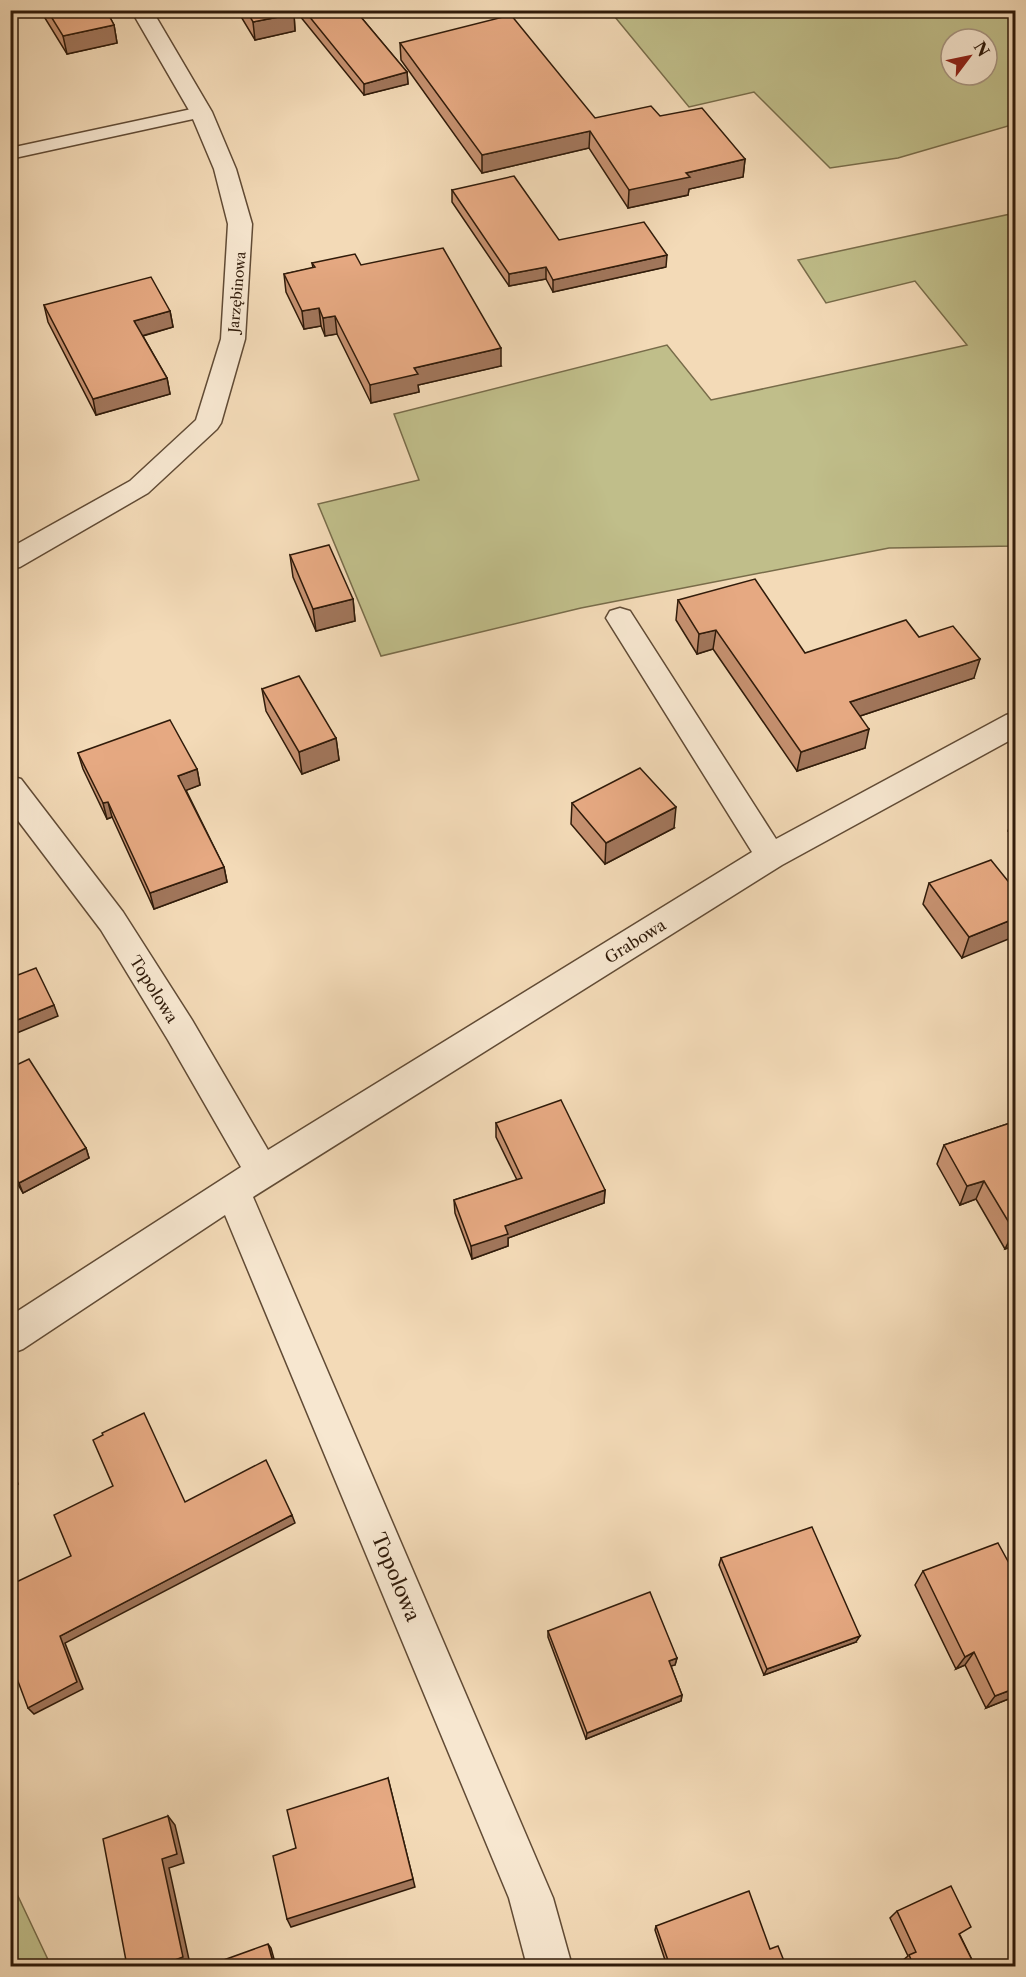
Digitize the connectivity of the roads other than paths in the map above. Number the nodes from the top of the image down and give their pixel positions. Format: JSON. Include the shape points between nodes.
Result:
{"nodes":[{"id":1,"x":141,"y":10,"type":"edge"},
{"id":2,"x":201,"y":112,"type":"junction"},
{"id":3,"x":10,"y":154,"type":"edge"},
{"id":4,"x":10,"y":560,"type":"edge"},
{"id":5,"x":620,"y":618,"type":"dead end"},
{"id":6,"x":1016,"y":723,"type":"edge"},
{"id":7,"x":10,"y":787,"type":"edge"},
{"id":8,"x":771,"y":856,"type":"junction"},
{"id":9,"x":247,"y":1181,"type":"junction"},
{"id":10,"x":10,"y":1337,"type":"edge"},
{"id":11,"x":549,"y":1966,"type":"edge"}],
"edges":[{"from":1,"to":2,"type":"street","name":"Jarzębinowa"},
{"from":2,"to":3,"type":"lane"},
{"from":2,"to":4,"type":"street","name":"Jarzębinowa","via":[[225,169],[240,224],[233,339],[208,423],[139,487]]},
{"from":5,"to":8,"type":"street"},
{"from":6,"to":8,"type":"street","name":"Grabowa"},
{"from":7,"to":9,"type":"street","name":"Topolowa","via":[[112,921],[180,1030]]},
{"from":8,"to":9,"type":"street","name":"Grabowa"},
{"from":9,"to":10,"type":"street"},
{"from":9,"to":11,"type":"street","name":"Topolowa","via":[[531,1899]]}]}
